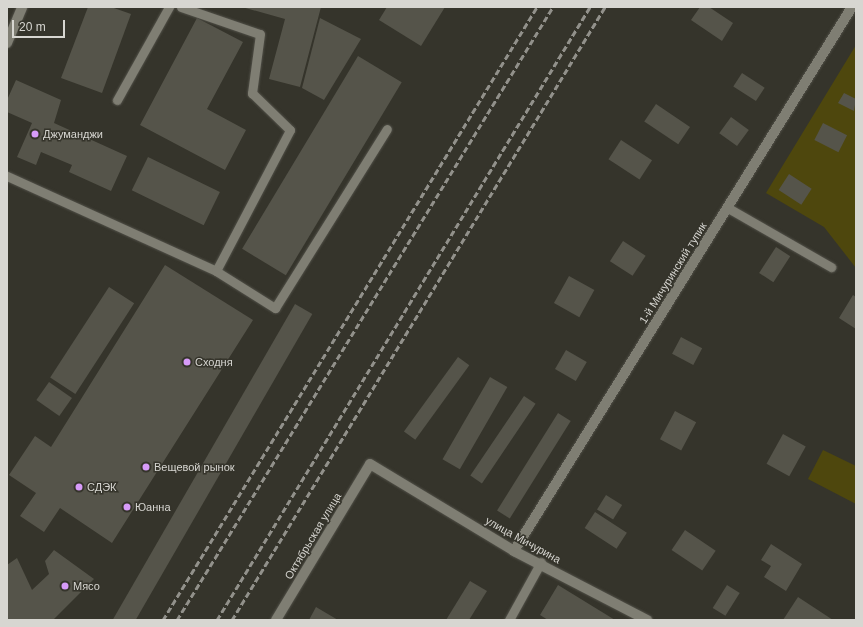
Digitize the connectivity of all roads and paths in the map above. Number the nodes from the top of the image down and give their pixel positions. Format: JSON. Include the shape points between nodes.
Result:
{"nodes":[{"id":1,"x":22,"y":7,"type":"edge"},
{"id":2,"x":169,"y":7,"type":"edge"},
{"id":3,"x":181,"y":7,"type":"edge"},
{"id":4,"x":852,"y":7,"type":"edge"},
{"id":5,"x":7,"y":44,"type":"edge"},
{"id":6,"x":117,"y":100,"type":"dead end"},
{"id":7,"x":387,"y":129,"type":"dead end"},
{"id":8,"x":7,"y":176,"type":"edge"},
{"id":9,"x":728,"y":208,"type":"junction"},
{"id":10,"x":831,"y":267,"type":"dead end"},
{"id":11,"x":216,"y":271,"type":"junction"},
{"id":12,"x":370,"y":464,"type":"joint"},
{"id":13,"x":514,"y":551,"type":"junction"},
{"id":14,"x":541,"y":562,"type":"junction"},
{"id":15,"x":511,"y":619,"type":"edge"},
{"id":16,"x":276,"y":620,"type":"edge"},
{"id":17,"x":647,"y":620,"type":"edge"}],
"edges":[{"from":1,"to":5,"type":"street"},
{"from":2,"to":6,"type":"lane"},
{"from":3,"to":11,"type":"lane","via":[[260,34],[252,93],[290,130]]},
{"from":4,"to":9,"type":"street","name":"1-й Мичуринский тупик"},
{"from":7,"to":11,"type":"lane","via":[[275,308]]},
{"from":8,"to":11,"type":"lane"},
{"from":9,"to":10,"type":"lane"},
{"from":9,"to":13,"type":"street","name":"1-й Мичуринский тупик"},
{"from":12,"to":13,"type":"street","name":"улица Мичурина"},
{"from":12,"to":16,"type":"street","name":"Октябрьская улица"},
{"from":13,"to":14,"type":"street","name":"улица Мичурина"},
{"from":14,"to":15,"type":"lane"},
{"from":14,"to":17,"type":"street","name":"улица Мичурина"}]}
